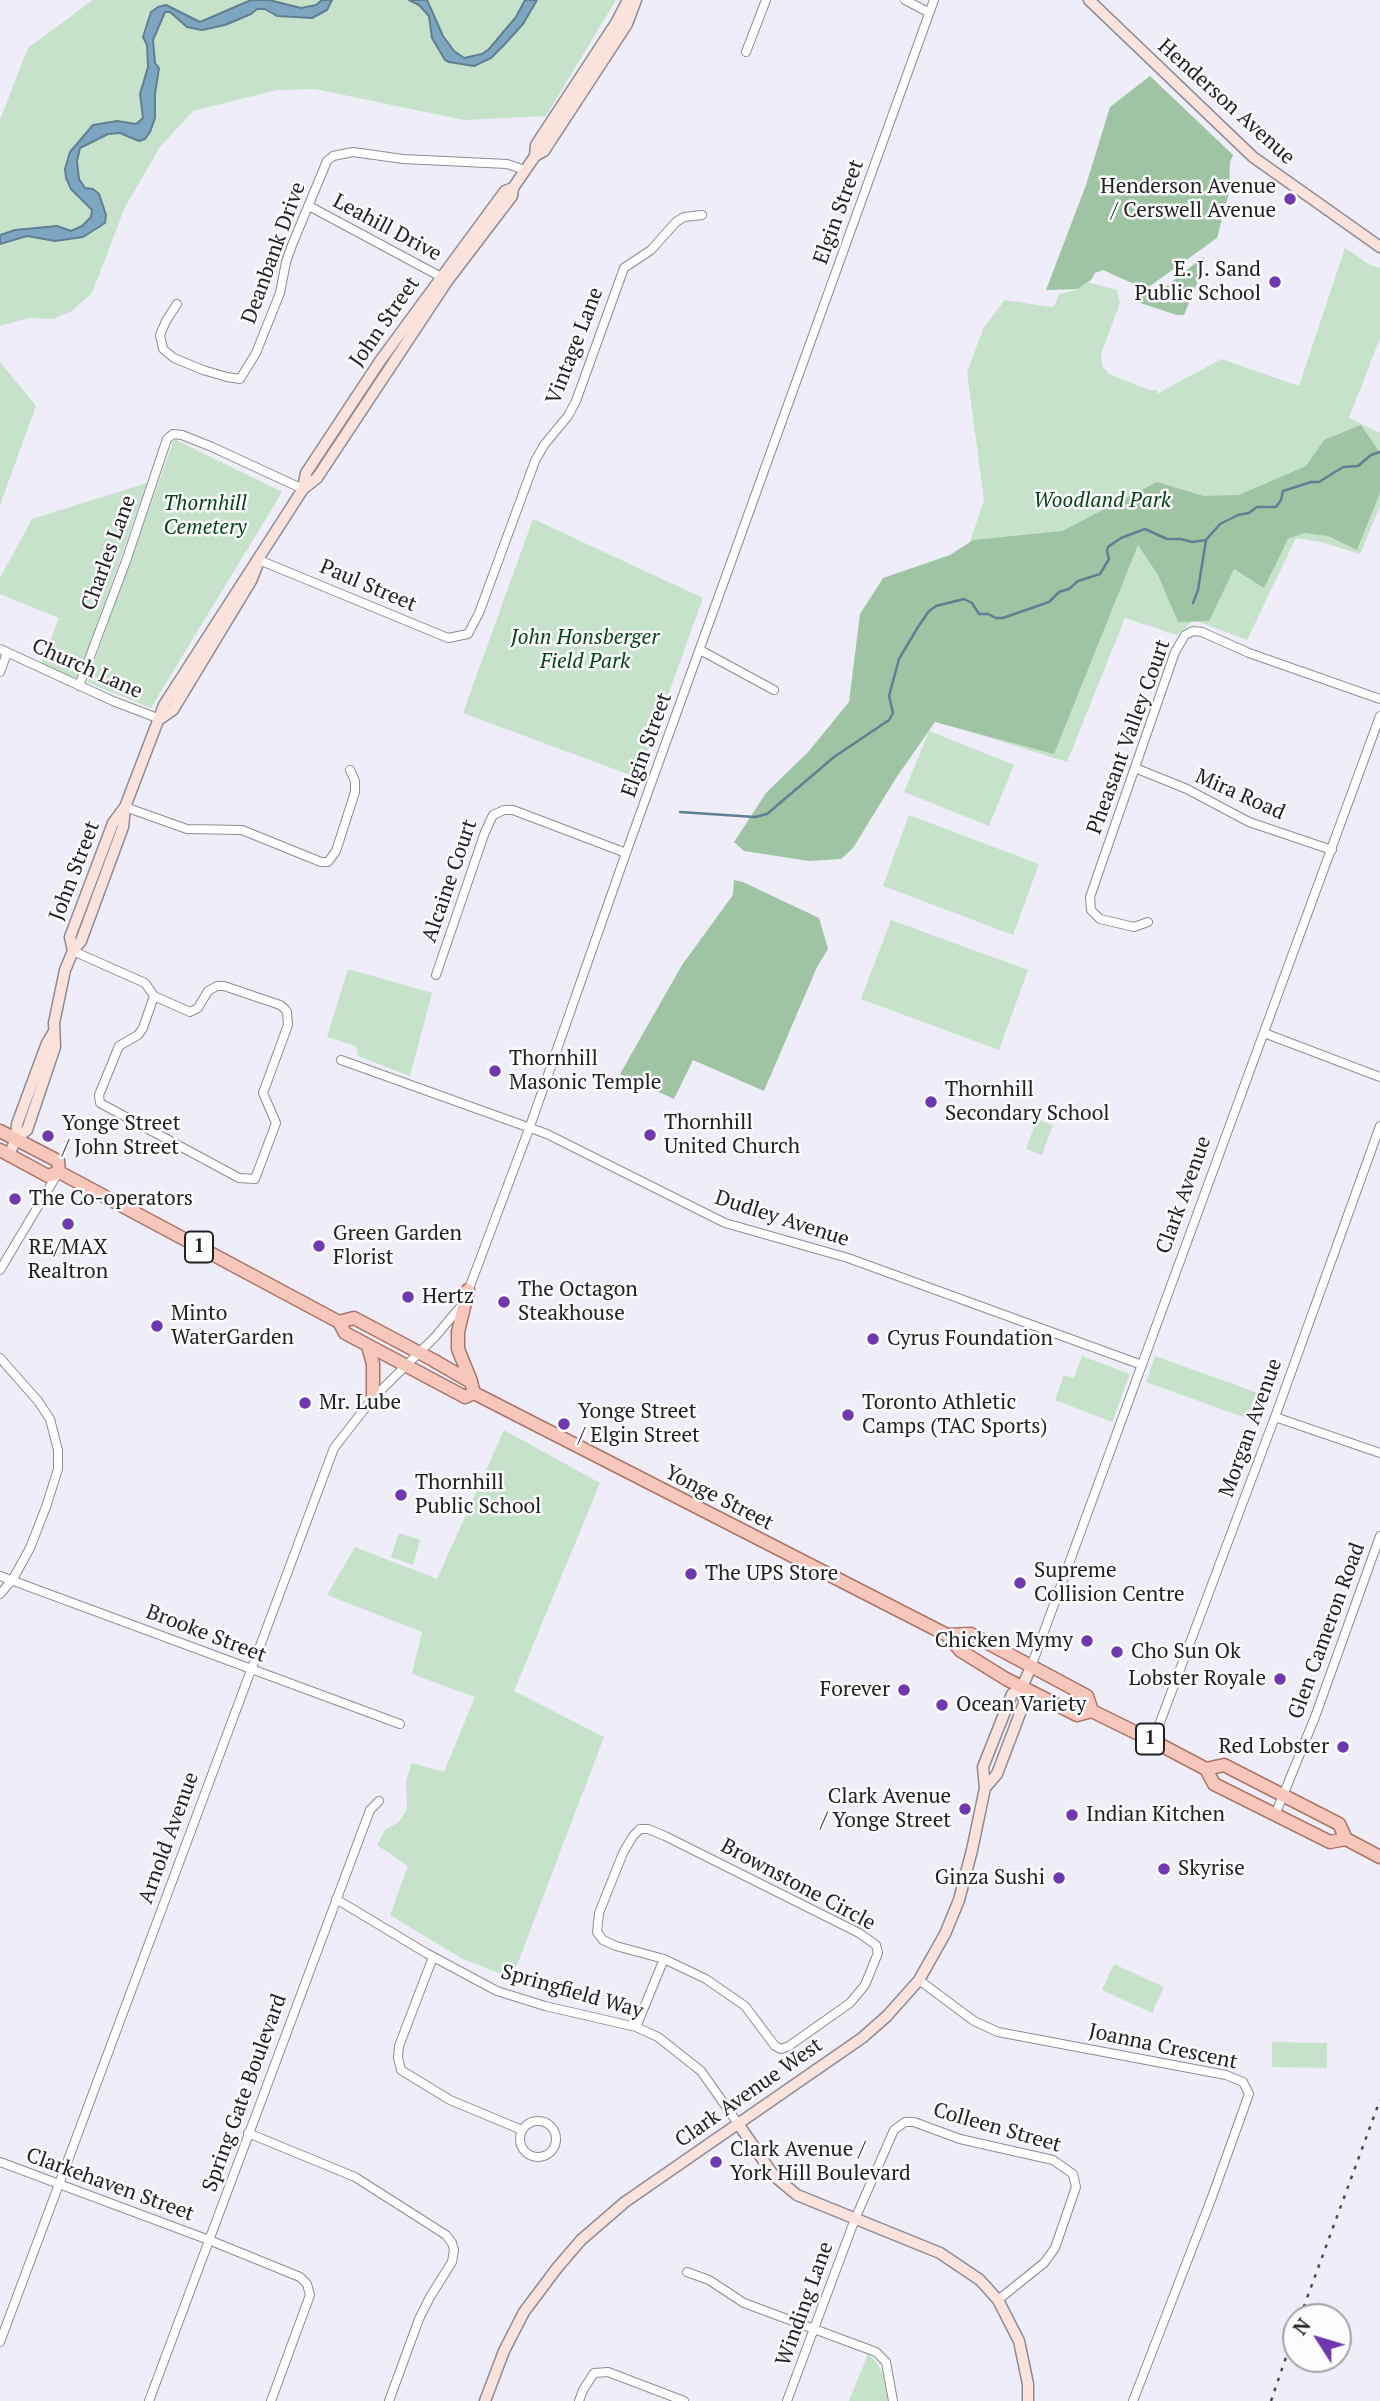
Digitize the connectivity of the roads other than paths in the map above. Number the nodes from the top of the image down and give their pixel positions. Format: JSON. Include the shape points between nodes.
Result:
{"nodes":[{"id":1,"x":628,"y":0,"type":"edge"},
{"id":2,"x":636,"y":0,"type":"edge"},
{"id":3,"x":766,"y":0,"type":"edge"},
{"id":4,"x":905,"y":0,"type":"edge"},
{"id":5,"x":934,"y":0,"type":"edge"},
{"id":6,"x":1097,"y":3,"type":"edge"},
{"id":7,"x":928,"y":12,"type":"junction"},
{"id":8,"x":746,"y":52,"type":"dead end"},
{"id":9,"x":535,"y":156,"type":"junction"},
{"id":10,"x":525,"y":170,"type":"junction"},
{"id":11,"x":309,"y":206,"type":"junction"},
{"id":12,"x":702,"y":215,"type":"dead end"},
{"id":13,"x":1380,"y":247,"type":"edge"},
{"id":14,"x":444,"y":278,"type":"junction"},
{"id":15,"x":177,"y":304,"type":"dead end"},
{"id":16,"x":303,"y":489,"type":"junction"},
{"id":17,"x":259,"y":560,"type":"junction"},
{"id":18,"x":464,"y":636,"type":"joint"},
{"id":19,"x":700,"y":650,"type":"junction"},
{"id":20,"x":3,"y":651,"type":"edge"},
{"id":21,"x":0,"y":671,"type":"edge"},
{"id":22,"x":79,"y":686,"type":"junction"},
{"id":23,"x":774,"y":690,"type":"dead end"},
{"id":24,"x":1380,"y":699,"type":"edge"},
{"id":25,"x":1380,"y":716,"type":"edge"},
{"id":26,"x":160,"y":719,"type":"junction"},
{"id":27,"x":1135,"y":768,"type":"junction"},
{"id":28,"x":351,"y":770,"type":"dead end"},
{"id":29,"x":125,"y":807,"type":"junction"},
{"id":30,"x":1332,"y":850,"type":"junction"},
{"id":31,"x":626,"y":853,"type":"junction"},
{"id":32,"x":1148,"y":922,"type":"dead end"},
{"id":33,"x":72,"y":951,"type":"junction"},
{"id":34,"x":436,"y":975,"type":"dead end"},
{"id":35,"x":154,"y":996,"type":"junction"},
{"id":36,"x":1264,"y":1033,"type":"junction"},
{"id":37,"x":341,"y":1060,"type":"dead end"},
{"id":38,"x":1380,"y":1077,"type":"edge"},
{"id":39,"x":1380,"y":1126,"type":"edge"},
{"id":40,"x":529,"y":1129,"type":"junction"},
{"id":41,"x":0,"y":1131,"type":"edge"},
{"id":42,"x":16,"y":1139,"type":"junction"},
{"id":43,"x":5,"y":1153,"type":"edge"},
{"id":44,"x":59,"y":1172,"type":"junction"},
{"id":45,"x":0,"y":1270,"type":"edge"},
{"id":46,"x":468,"y":1290,"type":"junction"},
{"id":47,"x":339,"y":1322,"type":"junction"},
{"id":48,"x":368,"y":1346,"type":"junction"},
{"id":49,"x":419,"y":1353,"type":"junction"},
{"id":50,"x":1,"y":1360,"type":"edge"},
{"id":51,"x":405,"y":1365,"type":"junction"},
{"id":52,"x":1142,"y":1365,"type":"junction"},
{"id":53,"x":473,"y":1388,"type":"junction"},
{"id":54,"x":373,"y":1398,"type":"junction"},
{"id":55,"x":1275,"y":1417,"type":"junction"},
{"id":56,"x":1380,"y":1453,"type":"edge"},
{"id":57,"x":1380,"y":1536,"type":"edge"},
{"id":58,"x":0,"y":1576,"type":"edge"},
{"id":59,"x":13,"y":1579,"type":"junction"},
{"id":60,"x":0,"y":1594,"type":"edge"},
{"id":61,"x":947,"y":1635,"type":"junction"},
{"id":62,"x":1031,"y":1667,"type":"junction"},
{"id":63,"x":250,"y":1670,"type":"junction"},
{"id":64,"x":1022,"y":1687,"type":"junction"},
{"id":65,"x":1093,"y":1711,"type":"junction"},
{"id":66,"x":400,"y":1724,"type":"dead end"},
{"id":67,"x":1153,"y":1741,"type":"junction"},
{"id":68,"x":1206,"y":1769,"type":"junction"},
{"id":69,"x":985,"y":1788,"type":"junction"},
{"id":70,"x":1283,"y":1795,"type":"junction"},
{"id":71,"x":379,"y":1801,"type":"dead end"},
{"id":72,"x":1275,"y":1815,"type":"junction"},
{"id":73,"x":1346,"y":1839,"type":"junction"},
{"id":74,"x":1380,"y":1857,"type":"edge"},
{"id":75,"x":336,"y":1899,"type":"junction"},
{"id":76,"x":433,"y":1957,"type":"junction"},
{"id":77,"x":664,"y":1959,"type":"junction"},
{"id":78,"x":919,"y":1980,"type":"junction"},
{"id":79,"x":636,"y":2027,"type":"junction"},
{"id":80,"x":739,"y":2125,"type":"junction"},
{"id":81,"x":522,"y":2130,"type":"junction"},
{"id":82,"x":248,"y":2133,"type":"junction"},
{"id":83,"x":0,"y":2162,"type":"edge"},
{"id":84,"x":58,"y":2185,"type":"junction"},
{"id":85,"x":855,"y":2219,"type":"junction"},
{"id":86,"x":209,"y":2240,"type":"junction"},
{"id":87,"x":687,"y":2272,"type":"dead end"},
{"id":88,"x":998,"y":2300,"type":"junction"},
{"id":89,"x":814,"y":2328,"type":"junction"},
{"id":90,"x":0,"y":2342,"type":"edge"},
{"id":91,"x":149,"y":2401,"type":"edge"},
{"id":92,"x":271,"y":2401,"type":"edge"},
{"id":93,"x":388,"y":2401,"type":"edge"},
{"id":94,"x":485,"y":2401,"type":"edge"},
{"id":95,"x":579,"y":2401,"type":"edge"},
{"id":96,"x":684,"y":2401,"type":"edge"},
{"id":97,"x":788,"y":2401,"type":"edge"},
{"id":98,"x":893,"y":2401,"type":"edge"},
{"id":99,"x":1028,"y":2401,"type":"edge"},
{"id":100,"x":1133,"y":2401,"type":"edge"}],
"edges":[{"from":1,"to":9,"type":"street","name":"John Street","via":[[536,145]]},
{"from":2,"to":9,"type":"street","name":"John Street","via":[[627,24],[544,151]]},
{"from":3,"to":8,"type":"street"},
{"from":4,"to":7,"type":"street"},
{"from":5,"to":7,"type":"street","name":"Elgin Street"},
{"from":6,"to":13,"type":"street","name":"Henderson Avenue","via":[[1253,157]]},
{"from":7,"to":19,"type":"street","name":"Elgin Street"},
{"from":9,"to":10,"type":"street","name":"John Street"},
{"from":10,"to":11,"type":"street","name":"Deanbank Drive","via":[[507,164],[341,153],[327,161]]},
{"from":10,"to":14,"type":"street","name":"John Street","via":[[512,196]]},
{"from":11,"to":14,"type":"street","name":"Leahill Drive"},
{"from":11,"to":15,"type":"street","name":"Deanbank Drive","via":[[286,262],[281,293],[240,379],[203,370],[163,349],[160,335]]},
{"from":12,"to":18,"type":"street","name":"Vintage Lane","via":[[676,222],[651,250],[624,268],[579,394],[535,461],[476,620]]},
{"from":14,"to":16,"type":"street","name":"John Street","via":[[317,478]]},
{"from":16,"to":17,"type":"street","name":"John Street"},
{"from":16,"to":22,"type":"street","name":"Charles Lane","via":[[173,433],[167,439]]},
{"from":17,"to":18,"type":"street","name":"Paul Street","via":[[436,634]]},
{"from":17,"to":26,"type":"street","name":"John Street","via":[[251,581],[173,710]]},
{"from":19,"to":23,"type":"street"},
{"from":19,"to":31,"type":"street","name":"Elgin Street"},
{"from":20,"to":21,"type":"street"},
{"from":20,"to":22,"type":"street","name":"Church Lane"},
{"from":22,"to":26,"type":"street","name":"Church Lane"},
{"from":24,"to":27,"type":"street","name":"Pheasant Valley Court","via":[[1194,631],[1185,635],[1175,652]]},
{"from":25,"to":30,"type":"street","name":"Clark Avenue"},
{"from":26,"to":29,"type":"street","name":"John Street"},
{"from":27,"to":30,"type":"street","name":"Mira Road","via":[[1249,822]]},
{"from":27,"to":32,"type":"street","name":"Pheasant Valley Court","via":[[1090,902],[1100,919],[1134,927]]},
{"from":28,"to":29,"type":"street","via":[[355,792],[336,851],[328,862],[242,830],[187,829]]},
{"from":29,"to":33,"type":"street","name":"John Street","via":[[123,827],[81,941]]},
{"from":30,"to":36,"type":"street","name":"Clark Avenue"},
{"from":31,"to":34,"type":"street","name":"Alcaine Court","via":[[513,810],[493,815]]},
{"from":31,"to":40,"type":"street","name":"Elgin Street"},
{"from":33,"to":35,"type":"street","via":[[145,983]]},
{"from":33,"to":42,"type":"street","name":"John Street","via":[[60,990],[55,1047],[27,1130]]},
{"from":35,"to":35,"type":"street","via":[[143,1028],[120,1046],[99,1095],[100,1103],[239,1178],[255,1179],[276,1123],[263,1093],[288,1025],[287,1012],[280,1005],[224,986],[208,991],[194,1012]]},
{"from":36,"to":38,"type":"street"},
{"from":36,"to":52,"type":"street","name":"Clark Avenue"},
{"from":37,"to":40,"type":"street","name":"Dudley Avenue"},
{"from":39,"to":55,"type":"street","name":"Morgan Avenue"},
{"from":40,"to":46,"type":"street","name":"Elgin Street"},
{"from":40,"to":52,"type":"street","name":"Dudley Avenue","via":[[725,1223],[848,1258]]},
{"from":41,"to":42,"type":"main road","name":"Yonge Street","number":"1"},
{"from":42,"to":43,"type":"street","name":"John Street"},
{"from":42,"to":44,"type":"main road","name":"Yonge Street","number":"1","via":[[58,1161]]},
{"from":43,"to":44,"type":"main road","name":"Yonge Street","number":"1","via":[[48,1176]]},
{"from":44,"to":45,"type":"street"},
{"from":44,"to":47,"type":"main road","name":"Yonge Street","number":"1"},
{"from":46,"to":49,"type":"street","name":"Elgin Street","via":[[458,1310]]},
{"from":46,"to":53,"type":"main road","via":[[458,1349]]},
{"from":47,"to":48,"type":"main road","name":"Yonge Street","number":"1","via":[[345,1333]]},
{"from":47,"to":49,"type":"main road","name":"Yonge Street","number":"1","via":[[354,1318]]},
{"from":48,"to":51,"type":"main road","name":"Yonge Street","number":"1"},
{"from":48,"to":54,"type":"main road"},
{"from":49,"to":51,"type":"street","name":"Elgin Street"},
{"from":49,"to":53,"type":"main road","name":"Yonge Street","number":"1"},
{"from":50,"to":59,"type":"street","via":[[50,1419],[58,1450],[50,1497]]},
{"from":51,"to":53,"type":"main road","name":"Yonge Street","number":"1","via":[[465,1397]]},
{"from":51,"to":54,"type":"street","name":"Arnold Avenue"},
{"from":52,"to":62,"type":"street","name":"Clark Avenue"},
{"from":53,"to":61,"type":"main road","name":"Yonge Street","number":"1"},
{"from":54,"to":63,"type":"street","name":"Arnold Avenue","via":[[334,1448]]},
{"from":55,"to":56,"type":"street"},
{"from":55,"to":67,"type":"street","name":"Morgan Avenue"},
{"from":57,"to":70,"type":"street","name":"Glen Cameron Road"},
{"from":58,"to":59,"type":"street","name":"Brooke Street"},
{"from":59,"to":60,"type":"street"},
{"from":59,"to":63,"type":"street","name":"Brooke Street"},
{"from":61,"to":62,"type":"main road","name":"Yonge Street","number":"1","via":[[971,1634]]},
{"from":61,"to":64,"type":"main road","name":"Yonge Street","number":"1","via":[[961,1651]]},
{"from":62,"to":64,"type":"street","name":"Clark Avenue"},
{"from":62,"to":65,"type":"main road","name":"Yonge Street","number":"1","via":[[1087,1696]]},
{"from":63,"to":66,"type":"street","name":"Brooke Street"},
{"from":63,"to":84,"type":"street","name":"Arnold Avenue"},
{"from":64,"to":65,"type":"main road","name":"Yonge Street","number":"1","via":[[1077,1715]]},
{"from":64,"to":69,"type":"street","name":"Clark Avenue West","via":[[1023,1706],[998,1774]]},
{"from":64,"to":69,"type":"street","name":"Clark Avenue West","via":[[1012,1694],[983,1767]]},
{"from":65,"to":67,"type":"main road","name":"Yonge Street","number":"1"},
{"from":67,"to":68,"type":"main road","name":"Yonge Street","number":"1"},
{"from":68,"to":70,"type":"main road","name":"Yonge Street","number":"1","via":[[1224,1765]]},
{"from":68,"to":72,"type":"main road","name":"Yonge Street","number":"1","via":[[1214,1784]]},
{"from":69,"to":78,"type":"street","name":"Clark Avenue West","via":[[959,1900]]},
{"from":70,"to":72,"type":"street","name":"Glen Cameron Road"},
{"from":70,"to":73,"type":"main road","name":"Yonge Street","number":"1","via":[[1339,1824]]},
{"from":71,"to":75,"type":"street","name":"Spring Gate Boulevard","via":[[370,1810]]},
{"from":72,"to":73,"type":"main road","name":"Yonge Street","number":"1","via":[[1330,1842]]},
{"from":73,"to":74,"type":"main road","name":"Yonge Street","number":"1"},
{"from":75,"to":76,"type":"street","name":"Springfield Way"},
{"from":75,"to":82,"type":"street","name":"Spring Gate Boulevard"},
{"from":76,"to":79,"type":"street","name":"Springfield Way","via":[[497,1991]]},
{"from":76,"to":81,"type":"street","via":[[399,2046],[401,2070],[450,2100]]},
{"from":77,"to":77,"type":"street","name":"Brownstone Circle","via":[[616,1946],[597,1932],[614,1874],[640,1829],[665,1836],[859,1933],[876,1945],[878,1953],[865,1985],[850,2003],[781,2049],[745,2006],[706,1979]]},
{"from":77,"to":79,"type":"street"},
{"from":78,"to":80,"type":"street","name":"Clark Avenue West","via":[[862,2038]]},
{"from":78,"to":100,"type":"street","name":"Joanna Crescent","via":[[974,2021],[998,2032],[1243,2082],[1249,2094]]},
{"from":79,"to":80,"type":"street","name":"Springfield Way","via":[[667,2042],[701,2071]]},
{"from":80,"to":85,"type":"street","via":[[785,2186]]},
{"from":80,"to":94,"type":"street","name":"Clark Avenue West","via":[[625,2202],[582,2240],[524,2312]]},
{"from":81,"to":81,"type":"street","via":[[520,2143],[526,2152],[537,2157],[552,2150],[556,2138],[547,2123],[530,2123]]},
{"from":82,"to":86,"type":"street","name":"Spring Gate Boulevard"},
{"from":82,"to":93,"type":"street","via":[[355,2177],[452,2243],[452,2262],[424,2308]]},
{"from":83,"to":84,"type":"street","name":"Clarkehaven Street"},
{"from":84,"to":86,"type":"street","name":"Clarkehaven Street"},
{"from":84,"to":90,"type":"street","name":"Arnold Avenue"},
{"from":85,"to":88,"type":"street","via":[[940,2253],[980,2280]]},
{"from":85,"to":88,"type":"street","name":"Colleen Street","via":[[894,2130],[905,2122],[1064,2166],[1073,2174],[1076,2186],[1055,2248],[1044,2263]]},
{"from":85,"to":89,"type":"street","name":"Winding Lane"},
{"from":86,"to":91,"type":"street","name":"Spring Gate Boulevard"},
{"from":86,"to":92,"type":"street","name":"Clarkehaven Street","via":[[283,2269],[307,2284],[310,2295]]},
{"from":87,"to":89,"type":"street","via":[[744,2302]]},
{"from":88,"to":99,"type":"street","via":[[1019,2342]]},
{"from":89,"to":97,"type":"street","name":"Winding Lane"},
{"from":89,"to":98,"type":"street","via":[[876,2352],[886,2362]]},
{"from":95,"to":96,"type":"street","via":[[594,2373],[608,2372]]}]}
